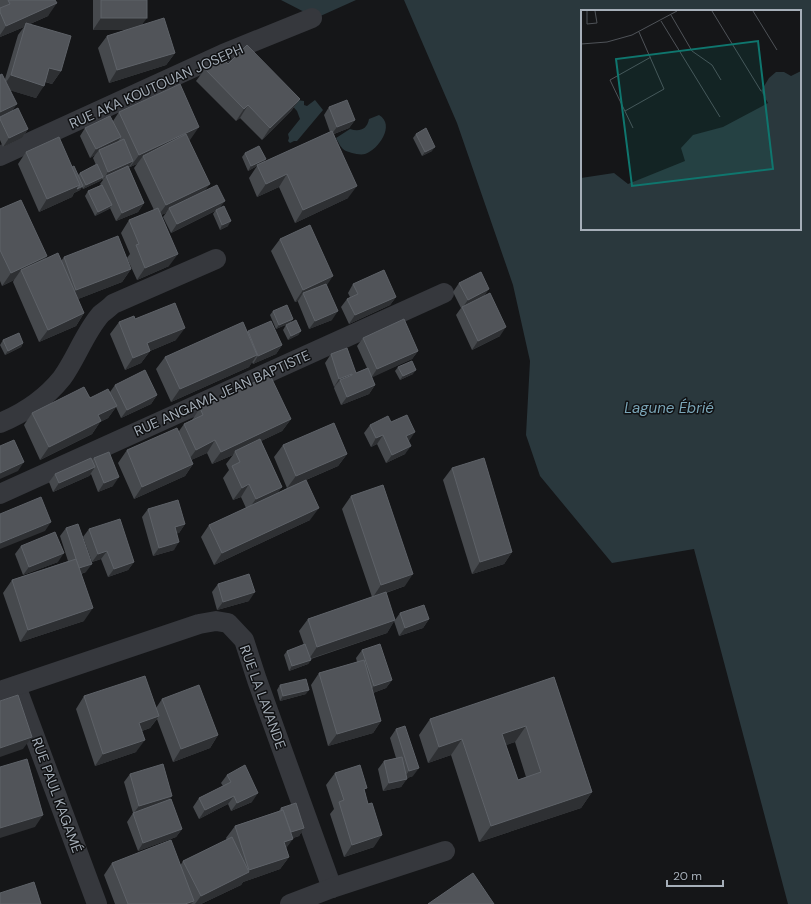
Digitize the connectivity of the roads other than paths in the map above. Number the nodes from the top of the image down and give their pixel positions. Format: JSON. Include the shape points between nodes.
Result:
{"nodes":[{"id":1,"x":312,"y":18,"type":"dead end"},
{"id":2,"x":0,"y":156,"type":"edge"},
{"id":3,"x":216,"y":259,"type":"dead end"},
{"id":4,"x":444,"y":294,"type":"dead end"},
{"id":5,"x":0,"y":423,"type":"edge"},
{"id":6,"x":0,"y":494,"type":"edge"},
{"id":7,"x":8,"y":688,"type":"edge"},
{"id":8,"x":445,"y":851,"type":"dead end"},
{"id":9,"x":332,"y":888,"type":"junction"},
{"id":10,"x":97,"y":904,"type":"edge"},
{"id":11,"x":290,"y":904,"type":"edge"}],
"edges":[{"from":1,"to":2,"type":"street","name":"RUE AKA KOUTOUAN JOSEPH","via":[[223,54]]},
{"from":3,"to":5,"type":"street","via":[[113,304],[93,325],[62,378],[41,400]]},
{"from":4,"to":6,"type":"street","name":"RUE ANGAMA JEAN BAPTISTE"},
{"from":7,"to":9,"type":"street","name":"RUE LA LAVANDE","via":[[199,624],[216,621],[228,623],[244,640]]},
{"from":7,"to":10,"type":"street","name":"RUE PAUL KAGAMÉ"},
{"from":8,"to":9,"type":"street"},
{"from":9,"to":11,"type":"street"}]}
